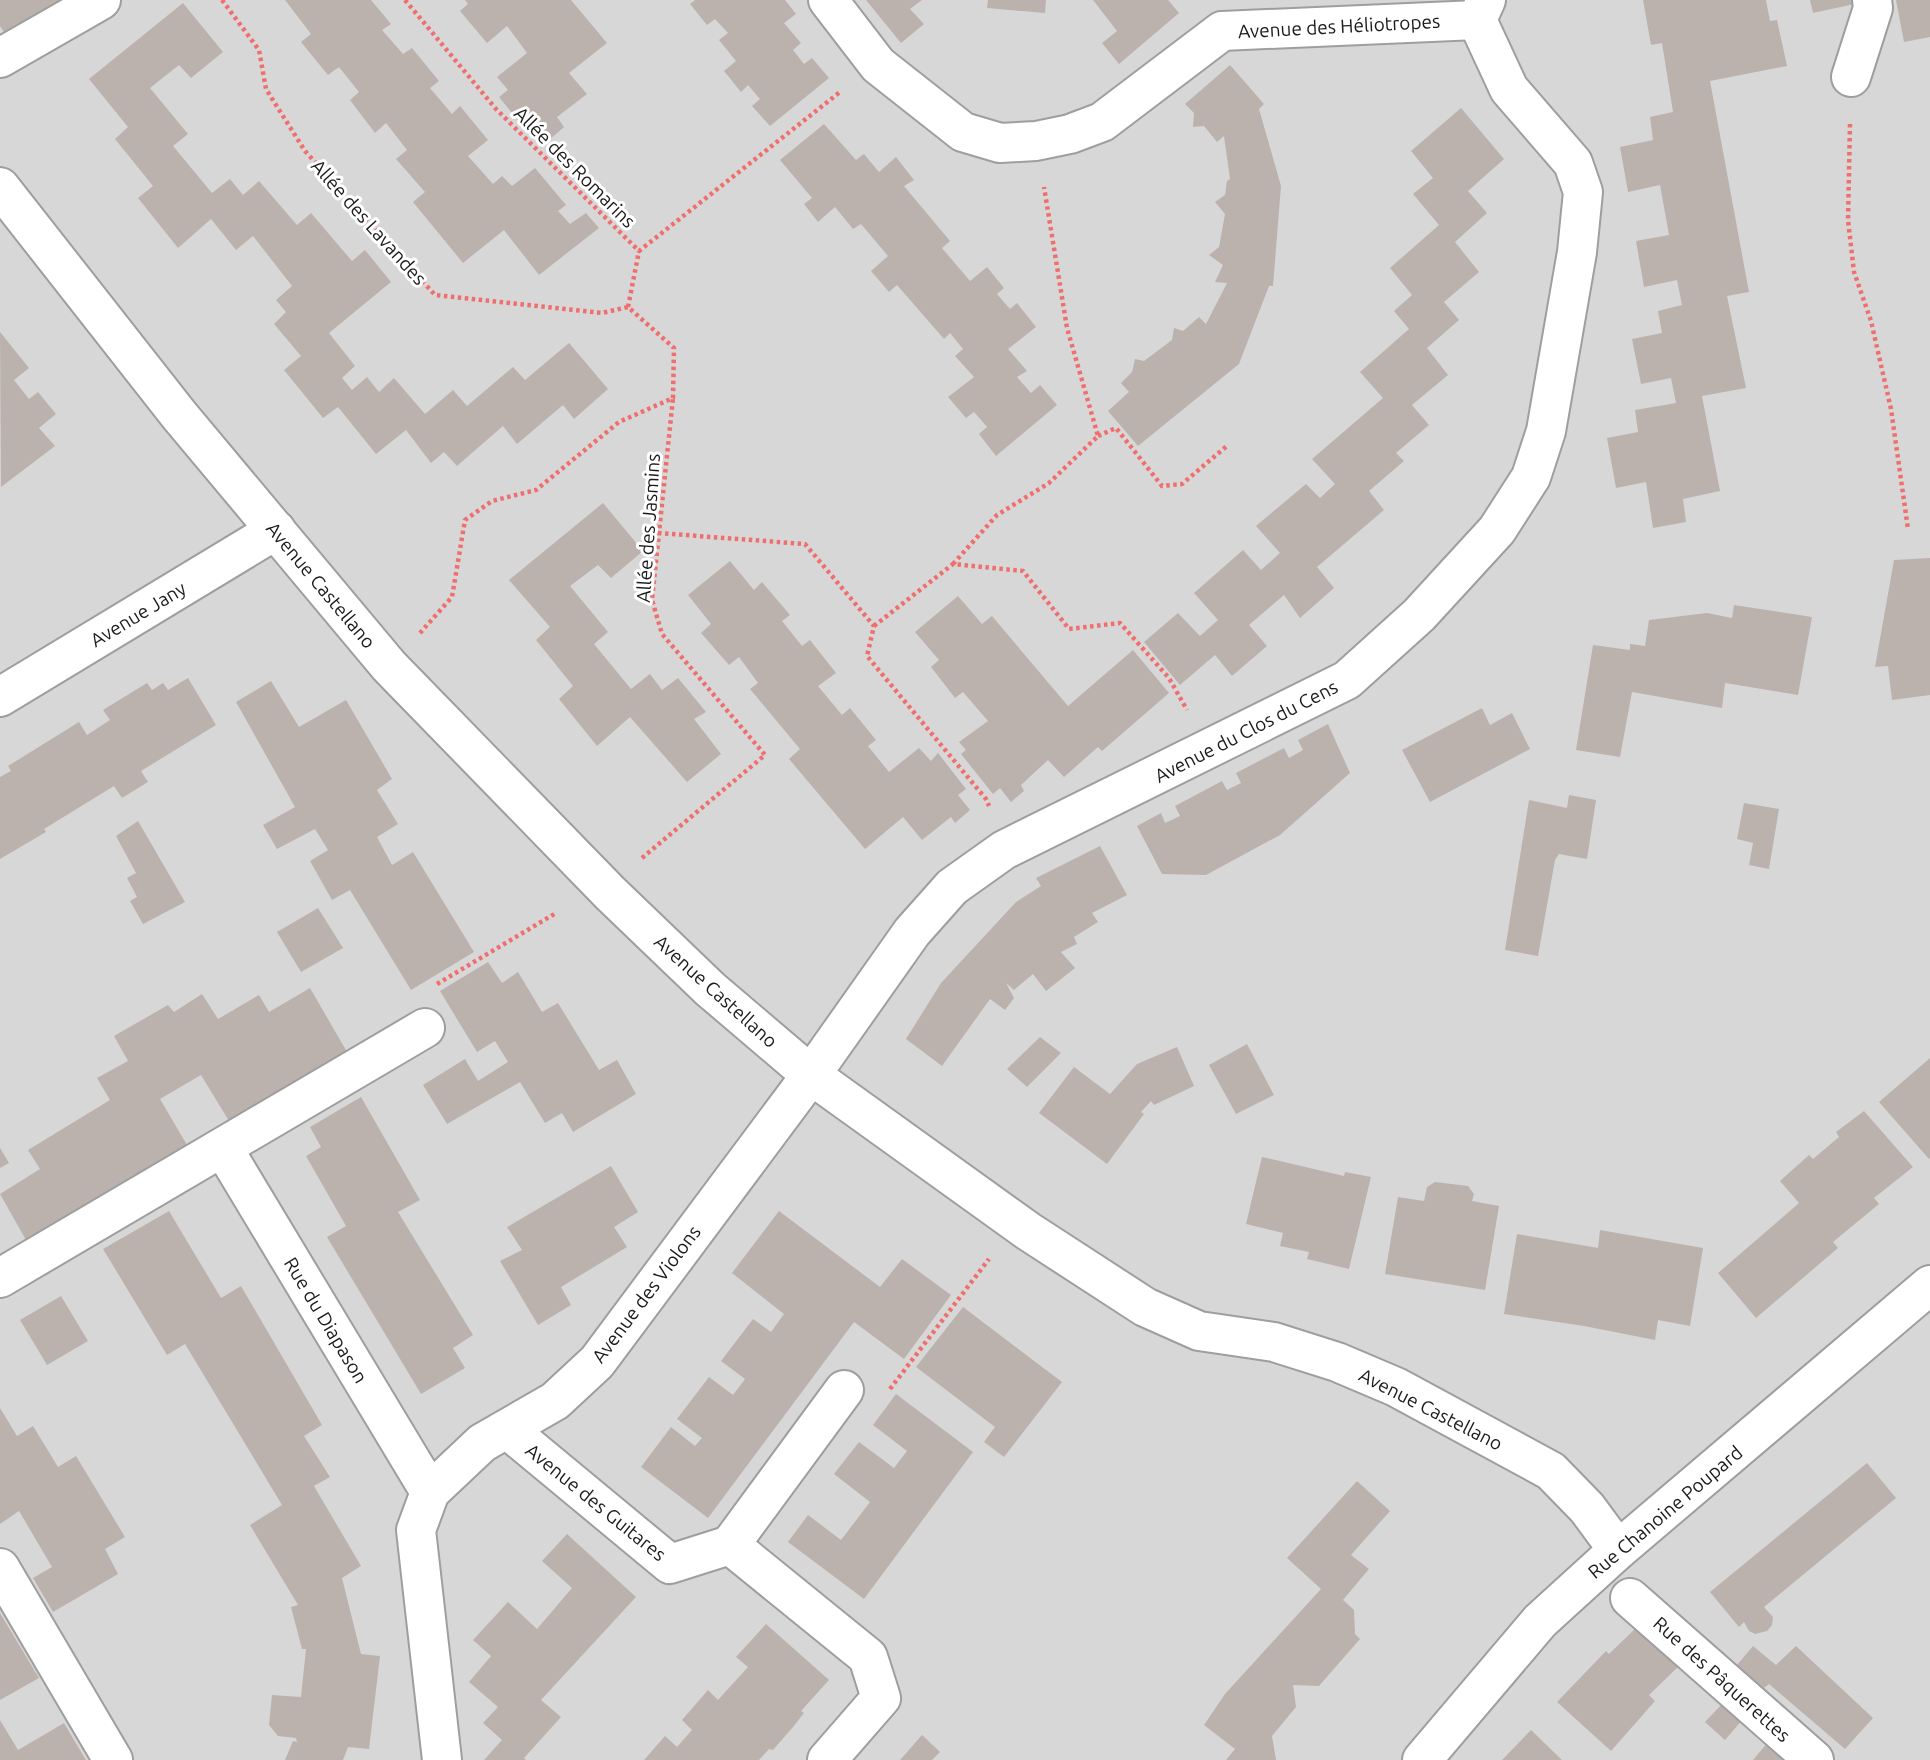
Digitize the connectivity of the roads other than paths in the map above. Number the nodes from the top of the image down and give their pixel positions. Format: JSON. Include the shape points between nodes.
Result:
{"nodes":[{"id":1,"x":101,"y":0,"type":"edge"},
{"id":2,"x":828,"y":0,"type":"edge"},
{"id":3,"x":1872,"y":0,"type":"edge"},
{"id":4,"x":1482,"y":10,"type":"edge"},
{"id":5,"x":0,"y":58,"type":"edge"},
{"id":6,"x":1851,"y":77,"type":"road end"},
{"id":7,"x":0,"y":187,"type":"edge"},
{"id":8,"x":276,"y":530,"type":"junction"},
{"id":9,"x":0,"y":697,"type":"edge"},
{"id":10,"x":425,"y":1028,"type":"road end"},
{"id":11,"x":811,"y":1075,"type":"junction"},
{"id":12,"x":223,"y":1148,"type":"junction"},
{"id":13,"x":0,"y":1278,"type":"edge"},
{"id":14,"x":1930,"y":1285,"type":"edge"},
{"id":15,"x":844,"y":1390,"type":"road end"},
{"id":16,"x":507,"y":1429,"type":"junction"},
{"id":17,"x":430,"y":1492,"type":"junction"},
{"id":18,"x":730,"y":1545,"type":"junction"},
{"id":19,"x":1618,"y":1550,"type":"junction"},
{"id":20,"x":0,"y":1567,"type":"edge"},
{"id":21,"x":1630,"y":1598,"type":"dead end"},
{"id":22,"x":113,"y":1760,"type":"edge"},
{"id":23,"x":442,"y":1760,"type":"edge"},
{"id":24,"x":827,"y":1760,"type":"edge"},
{"id":25,"x":1422,"y":1760,"type":"edge"},
{"id":26,"x":1814,"y":1760,"type":"edge"}],
"edges":[{"from":1,"to":5,"type":"street"},
{"from":2,"to":4,"type":"street","name":"Avenue des Héliotropes","via":[[878,65],[963,132],[999,143],[1036,141],[1102,122],[1222,31]]},
{"from":3,"to":6,"type":"street"},
{"from":4,"to":11,"type":"street","name":"Avenue du Clos du Cens","via":[[1509,89],[1573,163],[1583,192],[1546,431],[1531,477],[1497,530],[1419,615],[1347,680],[1004,850],[952,887],[912,932]]},
{"from":7,"to":8,"type":"street","name":"Avenue Castellano"},
{"from":8,"to":9,"type":"street","name":"Avenue Jany"},
{"from":8,"to":11,"type":"street","name":"Avenue Castellano","via":[[389,666],[610,893],[710,989]]},
{"from":10,"to":12,"type":"street"},
{"from":11,"to":16,"type":"street","name":"Avenue des Violons","via":[[597,1362],[555,1401]]},
{"from":11,"to":19,"type":"street","name":"Avenue Castellano","via":[[1144,1307],[1199,1331],[1274,1342],[1337,1362],[1396,1387],[1551,1471],[1587,1508]]},
{"from":12,"to":13,"type":"street"},
{"from":12,"to":17,"type":"street","name":"Rue du Diapason"},
{"from":14,"to":19,"type":"street","name":"Rue Chanoine Poupard"},
{"from":15,"to":18,"type":"street"},
{"from":16,"to":17,"type":"street","name":"Avenue des Violons","via":[[482,1443]]},
{"from":16,"to":18,"type":"street","name":"Avenue des Guitares","via":[[670,1564]]},
{"from":17,"to":23,"type":"street","name":"Avenue des Violons","via":[[416,1530]]},
{"from":18,"to":24,"type":"street","via":[[868,1657],[881,1698]]},
{"from":19,"to":25,"type":"street","name":"Rue Chanoine Poupard","via":[[1540,1622]]},
{"from":20,"to":22,"type":"street"},
{"from":21,"to":26,"type":"street","name":"Rue des Pâquerettes"}]}
